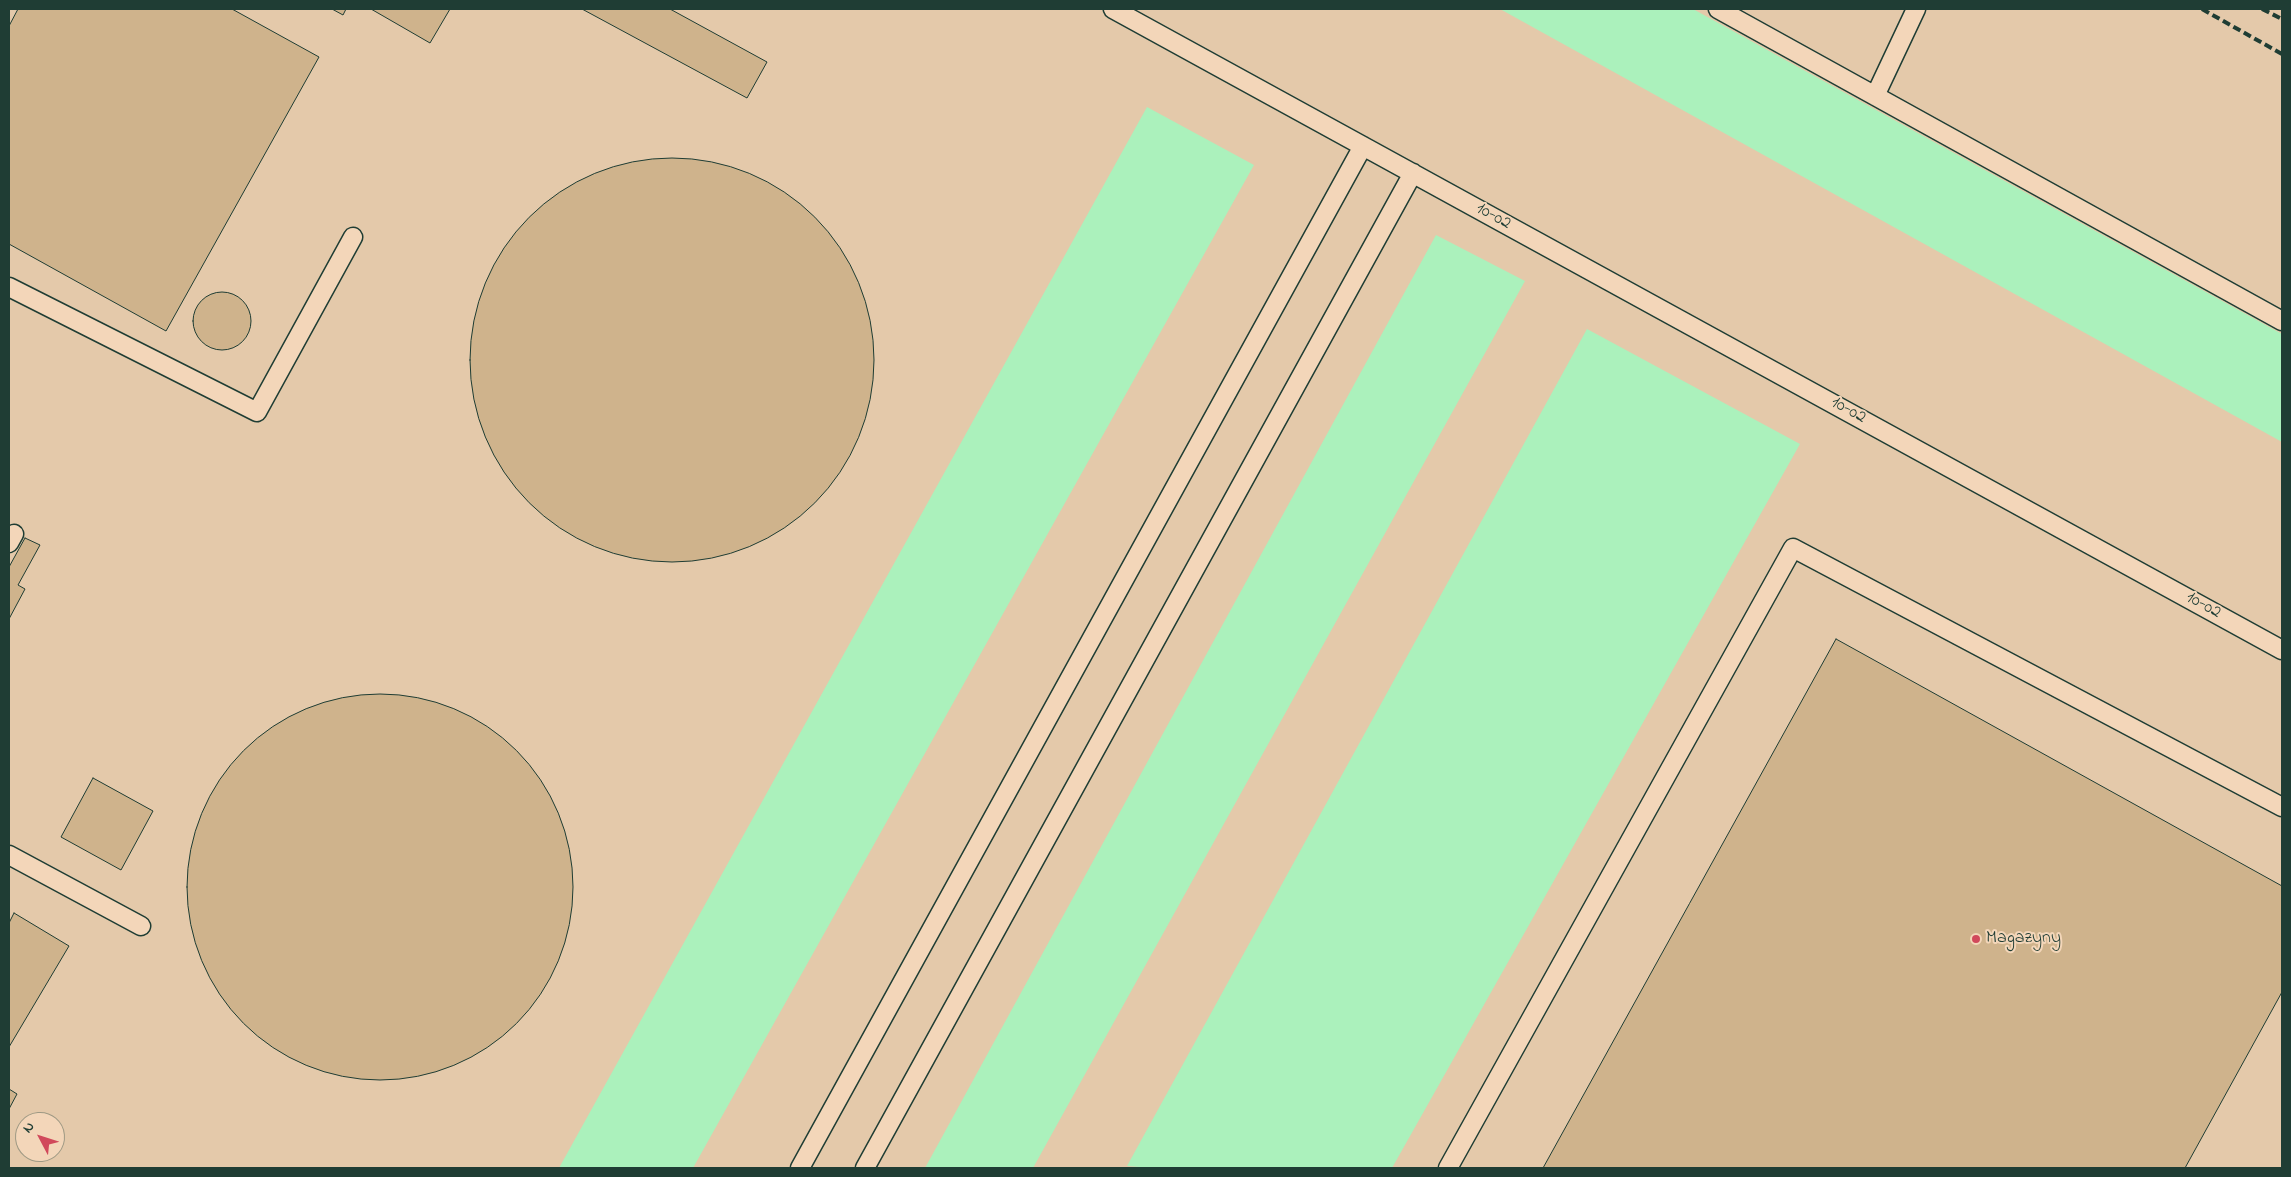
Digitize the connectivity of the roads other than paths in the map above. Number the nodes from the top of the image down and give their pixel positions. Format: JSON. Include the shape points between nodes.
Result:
{"nodes":[{"id":1,"x":1113,"y":9,"type":"edge"},
{"id":2,"x":1718,"y":9,"type":"edge"},
{"id":3,"x":1916,"y":9,"type":"edge"},
{"id":4,"x":1875,"y":96,"type":"junction"},
{"id":5,"x":1363,"y":146,"type":"junction"},
{"id":6,"x":1413,"y":173,"type":"junction"},
{"id":7,"x":353,"y":237,"type":"dead end"},
{"id":8,"x":9,"y":287,"type":"edge"},
{"id":9,"x":2282,"y":321,"type":"edge"},
{"id":10,"x":2282,"y":650,"type":"edge"},
{"id":11,"x":2282,"y":807,"type":"edge"},
{"id":12,"x":9,"y":855,"type":"edge"},
{"id":13,"x":141,"y":926,"type":"dead end"},
{"id":14,"x":800,"y":1168,"type":"edge"},
{"id":15,"x":865,"y":1168,"type":"edge"},
{"id":16,"x":1448,"y":1168,"type":"edge"}],
"edges":[{"from":1,"to":5,"type":"lane","name":"10-02"},
{"from":2,"to":4,"type":"lane"},
{"from":3,"to":4,"type":"lane"},
{"from":4,"to":9,"type":"lane"},
{"from":5,"to":6,"type":"lane","name":"10-02"},
{"from":5,"to":14,"type":"lane"},
{"from":6,"to":10,"type":"lane","name":"10-02"},
{"from":6,"to":15,"type":"lane"},
{"from":7,"to":8,"type":"lane","via":[[257,412]]},
{"from":11,"to":16,"type":"lane","via":[[1793,548]]},
{"from":12,"to":13,"type":"lane"}]}
